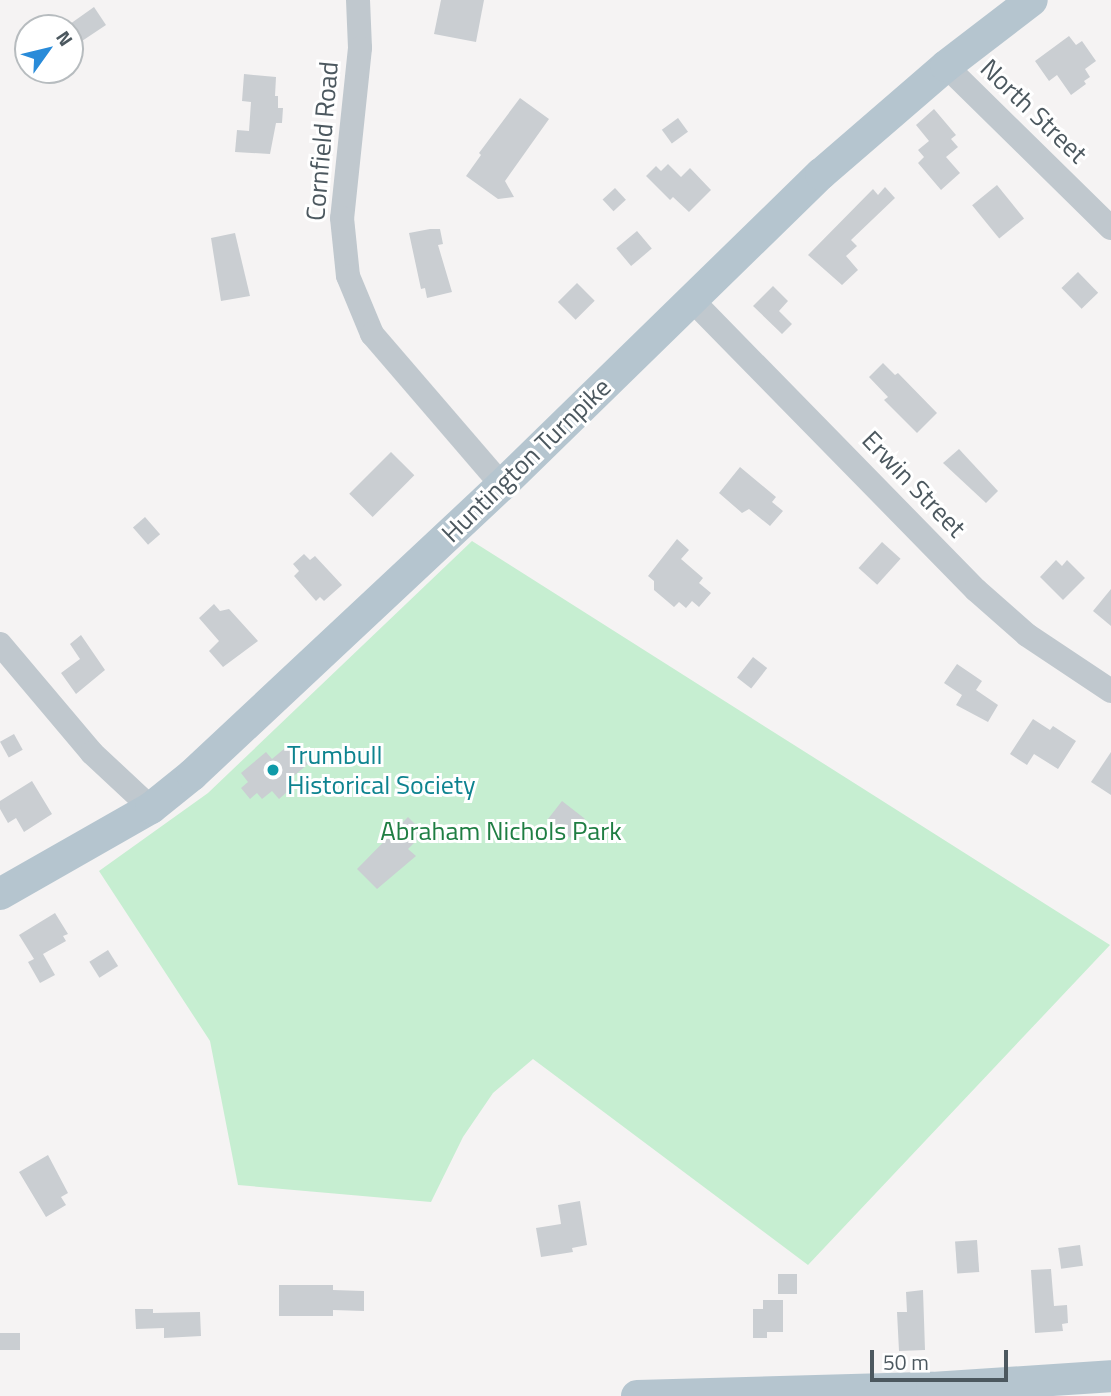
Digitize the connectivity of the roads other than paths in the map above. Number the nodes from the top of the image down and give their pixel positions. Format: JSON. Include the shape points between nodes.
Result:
{"nodes":[{"id":1,"x":358,"y":0,"type":"edge"},
{"id":2,"x":1032,"y":0,"type":"edge"},
{"id":3,"x":946,"y":66,"type":"junction"},
{"id":4,"x":1111,"y":228,"type":"edge"},
{"id":5,"x":691,"y":299,"type":"junction"},
{"id":6,"x":502,"y":485,"type":"junction"},
{"id":7,"x":0,"y":644,"type":"edge"},
{"id":8,"x":1111,"y":691,"type":"edge"},
{"id":9,"x":151,"y":808,"type":"junction"},
{"id":10,"x":0,"y":894,"type":"edge"},
{"id":11,"x":1111,"y":1376,"type":"edge"},
{"id":12,"x":1060,"y":1389,"type":"edge"},
{"id":13,"x":637,"y":1396,"type":"edge"}],
"edges":[{"from":1,"to":6,"type":"street","name":"Cornfield Road","via":[[360,48],[342,218],[348,276],[372,334]]},
{"from":2,"to":3,"type":"main road","name":"Huntington Turnpike"},
{"from":3,"to":4,"type":"street","name":"North Street"},
{"from":3,"to":5,"type":"main road","name":"Huntington Turnpike","via":[[862,136]]},
{"from":5,"to":6,"type":"main road","name":"Huntington Turnpike"},
{"from":5,"to":8,"type":"street","name":"Erwin Street","via":[[976,590],[1027,635]]},
{"from":6,"to":9,"type":"main road","name":"Huntington Turnpike"},
{"from":7,"to":9,"type":"street","via":[[92,753]]},
{"from":9,"to":10,"type":"main road","name":"Huntington Turnpike"},
{"from":11,"to":12,"type":"main road"},
{"from":12,"to":13,"type":"main road"}]}
